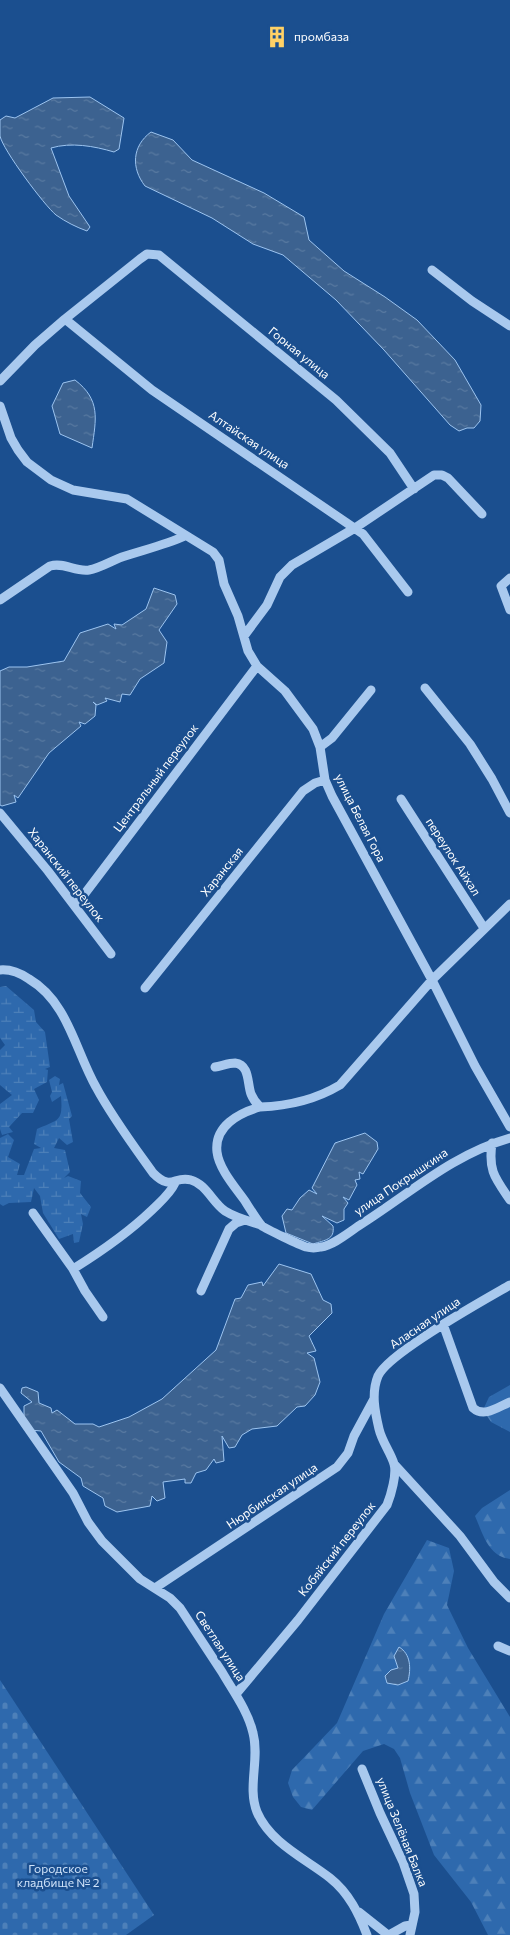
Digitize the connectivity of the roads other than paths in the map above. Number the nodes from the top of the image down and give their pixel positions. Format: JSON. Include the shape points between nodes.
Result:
{"nodes":[{"id":1,"x":432,"y":270,"type":"dead end"},
{"id":2,"x":65,"y":319,"type":"junction"},
{"id":3,"x":510,"y":326,"type":"edge"},
{"id":4,"x":0,"y":381,"type":"edge"},
{"id":5,"x":0,"y":406,"type":"edge"},
{"id":6,"x":414,"y":489,"type":"junction"},
{"id":7,"x":482,"y":514,"type":"dead end"},
{"id":8,"x":356,"y":528,"type":"junction"},
{"id":9,"x":185,"y":536,"type":"junction"},
{"id":10,"x":510,"y":578,"type":"edge"},
{"id":11,"x":408,"y":592,"type":"dead end"},
{"id":12,"x":0,"y":600,"type":"edge"},
{"id":13,"x":510,"y":610,"type":"edge"},
{"id":14,"x":244,"y":636,"type":"junction"},
{"id":15,"x":257,"y":666,"type":"junction"},
{"id":16,"x":425,"y":688,"type":"dead end"},
{"id":17,"x":371,"y":690,"type":"dead end"},
{"id":18,"x":320,"y":747,"type":"junction"},
{"id":19,"x":325,"y":780,"type":"junction"},
{"id":20,"x":401,"y":799,"type":"dead end"},
{"id":21,"x":0,"y":813,"type":"edge"},
{"id":22,"x":510,"y":813,"type":"edge"},
{"id":23,"x":510,"y":904,"type":"edge"},
{"id":24,"x":74,"y":905,"type":"junction"},
{"id":25,"x":484,"y":928,"type":"junction"},
{"id":26,"x":111,"y":954,"type":"dead end"},
{"id":27,"x":0,"y":970,"type":"edge"},
{"id":28,"x":432,"y":980,"type":"junction"},
{"id":29,"x":145,"y":988,"type":"dead end"},
{"id":30,"x":214,"y":1068,"type":"dead end"},
{"id":31,"x":260,"y":1107,"type":"junction"},
{"id":32,"x":510,"y":1127,"type":"edge"},
{"id":33,"x":510,"y":1138,"type":"edge"},
{"id":34,"x":492,"y":1143,"type":"junction"},
{"id":35,"x":175,"y":1183,"type":"junction"},
{"id":36,"x":510,"y":1200,"type":"edge"},
{"id":37,"x":33,"y":1213,"type":"dead end"},
{"id":38,"x":244,"y":1220,"type":"junction"},
{"id":39,"x":261,"y":1225,"type":"junction"},
{"id":40,"x":73,"y":1269,"type":"junction"},
{"id":41,"x":510,"y":1285,"type":"edge"},
{"id":42,"x":201,"y":1291,"type":"dead end"},
{"id":43,"x":103,"y":1317,"type":"dead end"},
{"id":44,"x":444,"y":1324,"type":"junction"},
{"id":45,"x":0,"y":1388,"type":"edge"},
{"id":46,"x":374,"y":1398,"type":"junction"},
{"id":47,"x":510,"y":1402,"type":"edge"},
{"id":48,"x":395,"y":1465,"type":"junction"},
{"id":49,"x":155,"y":1588,"type":"junction"},
{"id":50,"x":510,"y":1598,"type":"edge"},
{"id":51,"x":498,"y":1646,"type":"dead end"},
{"id":52,"x":510,"y":1652,"type":"edge"},
{"id":53,"x":236,"y":1694,"type":"junction"},
{"id":54,"x":362,"y":1769,"type":"dead end"},
{"id":55,"x":358,"y":1912,"type":"junction"},
{"id":56,"x":411,"y":1925,"type":"junction"},
{"id":57,"x":367,"y":1935,"type":"edge"},
{"id":58,"x":388,"y":1935,"type":"edge"},
{"id":59,"x":410,"y":1935,"type":"edge"}],
"edges":[{"from":1,"to":3,"type":"street"},
{"from":2,"to":4,"type":"street"},
{"from":2,"to":6,"type":"street","name":"Горная улица","via":[[140,259],[152,253],[159,255],[336,400],[390,453]]},
{"from":2,"to":8,"type":"street","name":"Алтайская улица","via":[[152,390]]},
{"from":5,"to":9,"type":"street","name":"улица Белая Гора","via":[[18,450],[27,462],[51,480],[73,490],[127,499]]},
{"from":6,"to":7,"type":"street","via":[[434,476],[442,475]]},
{"from":6,"to":8,"type":"street"},
{"from":8,"to":11,"type":"street","name":"Алтайская улица"},
{"from":8,"to":14,"type":"street","via":[[292,565],[280,577],[267,605]]},
{"from":9,"to":12,"type":"street","via":[[93,569],[58,564],[50,566]]},
{"from":9,"to":14,"type":"street","name":"улица Белая Гора","via":[[213,552],[219,560],[224,584]]},
{"from":10,"to":13,"type":"street","via":[[501,586]]},
{"from":14,"to":15,"type":"street","name":"улица Белая Гора"},
{"from":15,"to":18,"type":"street","name":"улица Белая Гора","via":[[298,707],[314,729]]},
{"from":15,"to":24,"type":"street","name":"Центральный переулок"},
{"from":16,"to":22,"type":"street","via":[[470,744]]},
{"from":17,"to":18,"type":"street","via":[[332,738]]},
{"from":18,"to":19,"type":"street","name":"улица Белая Гора"},
{"from":19,"to":28,"type":"street","name":"улица Белая Гора"},
{"from":19,"to":29,"type":"street","name":"Харанская","via":[[303,792]]},
{"from":20,"to":25,"type":"street","name":"переулок Айхал"},
{"from":21,"to":24,"type":"street","name":"Харанский переулок"},
{"from":23,"to":25,"type":"street"},
{"from":24,"to":26,"type":"street","name":"Харанский переулок"},
{"from":25,"to":28,"type":"street"},
{"from":27,"to":35,"type":"street","via":[[8,969],[23,975],[38,984],[53,1000],[68,1023],[95,1086],[116,1120],[160,1181]]},
{"from":28,"to":31,"type":"street","via":[[340,1084],[304,1101]]},
{"from":28,"to":32,"type":"street","name":"улица Белая Гора"},
{"from":30,"to":31,"type":"street","via":[[234,1063],[242,1066],[247,1072],[250,1091]]},
{"from":31,"to":39,"type":"street","via":[[245,1111],[223,1128],[217,1152],[234,1187]]},
{"from":33,"to":34,"type":"street","name":"улица Покрышкина"},
{"from":34,"to":36,"type":"street","via":[[491,1169]]},
{"from":34,"to":39,"type":"street","name":"улица Покрышкина","via":[[451,1163],[322,1247],[307,1248]]},
{"from":35,"to":38,"type":"street","via":[[190,1180],[199,1184],[225,1211]]},
{"from":35,"to":40,"type":"street","via":[[166,1197],[132,1229]]},
{"from":37,"to":40,"type":"street"},
{"from":38,"to":39,"type":"street"},
{"from":38,"to":42,"type":"street","via":[[229,1229]]},
{"from":40,"to":43,"type":"street"},
{"from":41,"to":44,"type":"street","name":"Аласная улица"},
{"from":44,"to":46,"type":"street","name":"Аласная улица","via":[[383,1368],[375,1385]]},
{"from":44,"to":47,"type":"street","via":[[473,1408],[484,1413]]},
{"from":45,"to":49,"type":"street","name":"Светлая улица","via":[[102,1541],[134,1573]]},
{"from":46,"to":48,"type":"street","via":[[379,1430]]},
{"from":46,"to":49,"type":"street","name":"Нюрбинская улица","via":[[348,1453],[337,1467]]},
{"from":48,"to":50,"type":"street","via":[[460,1536]]},
{"from":48,"to":53,"type":"street","name":"Кобяйский переулок","via":[[392,1492],[378,1519]]},
{"from":49,"to":53,"type":"street","name":"Светлая улица","via":[[180,1608]]},
{"from":51,"to":52,"type":"street"},
{"from":53,"to":55,"type":"street","name":"Светлая улица","via":[[253,1733],[256,1753],[253,1793],[257,1812],[280,1842],[332,1880]]},
{"from":54,"to":56,"type":"street","name":"улица Зелёная Балка","via":[[414,1894],[415,1912]]},
{"from":55,"to":57,"type":"street","name":"Светлая улица"},
{"from":55,"to":58,"type":"street"},
{"from":56,"to":58,"type":"street"},
{"from":56,"to":59,"type":"street","name":"улица Зелёная Балка"}]}
